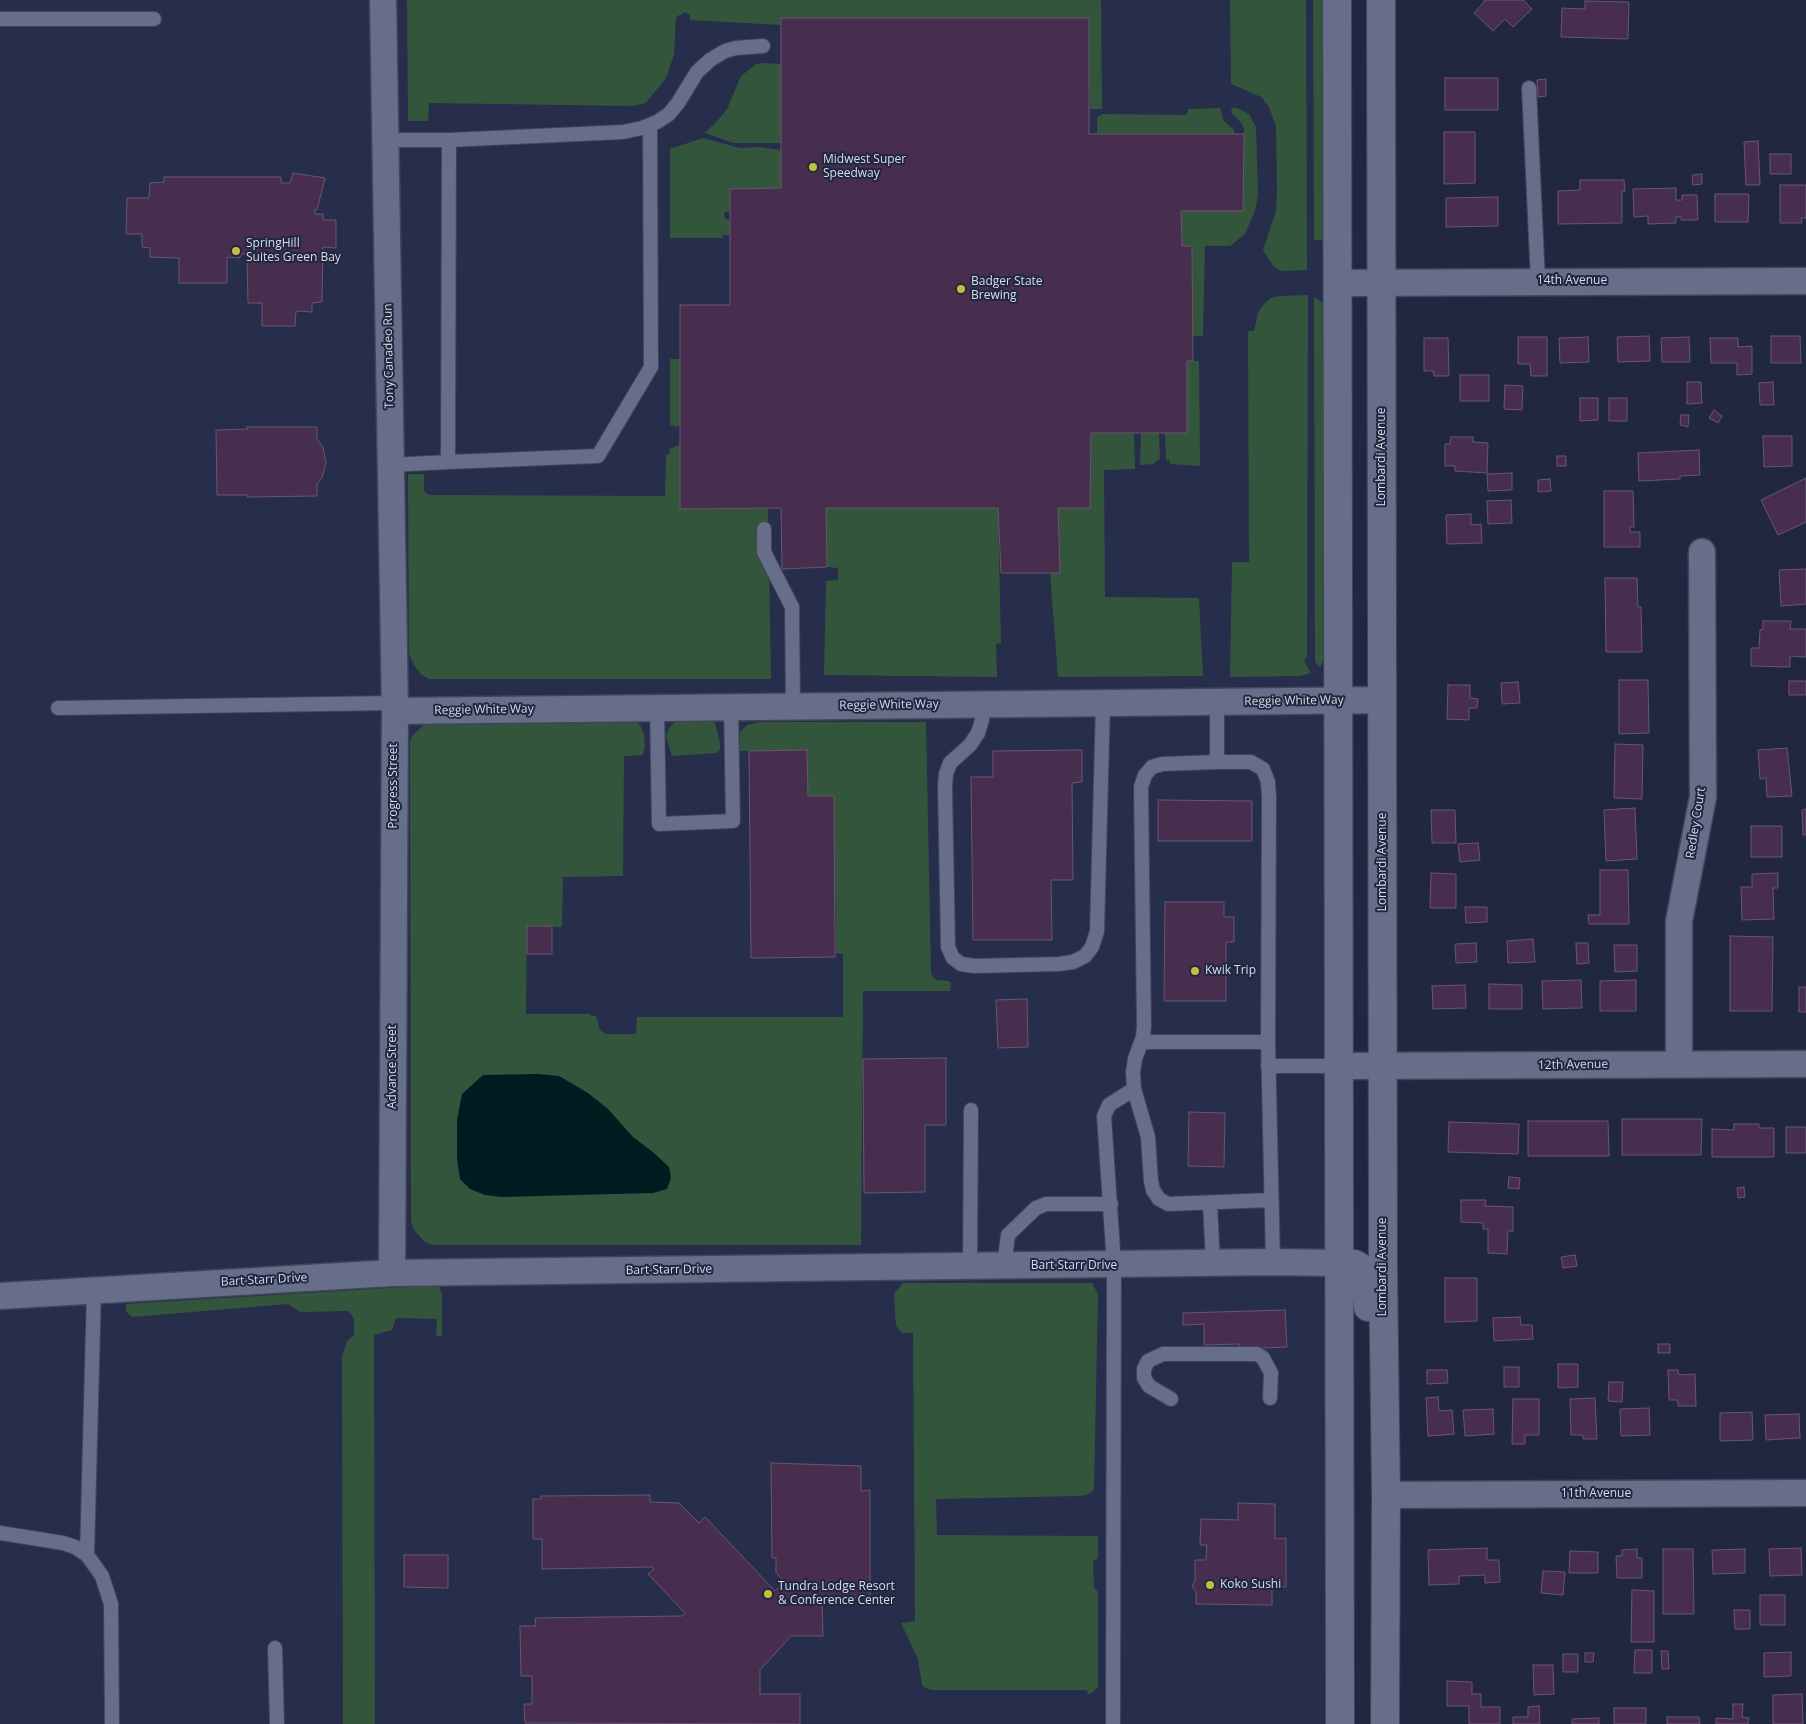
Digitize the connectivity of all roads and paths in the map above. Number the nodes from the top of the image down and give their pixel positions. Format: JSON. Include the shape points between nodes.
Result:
{"nodes":[{"id":1,"x":382,"y":0,"type":"edge"},
{"id":2,"x":1337,"y":0,"type":"edge"},
{"id":3,"x":1381,"y":0,"type":"edge"},
{"id":4,"x":0,"y":19,"type":"edge"},
{"id":5,"x":154,"y":19,"type":"dead end"},
{"id":6,"x":763,"y":46,"type":"dead end"},
{"id":7,"x":1530,"y":88,"type":"dead end"},
{"id":8,"x":650,"y":125,"type":"junction"},
{"id":9,"x":385,"y":140,"type":"junction"},
{"id":10,"x":449,"y":140,"type":"junction"},
{"id":11,"x":1538,"y":281,"type":"junction"},
{"id":12,"x":1806,"y":281,"type":"edge"},
{"id":13,"x":1382,"y":282,"type":"junction"},
{"id":14,"x":1338,"y":283,"type":"junction"},
{"id":15,"x":448,"y":462,"type":"junction"},
{"id":16,"x":390,"y":464,"type":"junction"},
{"id":17,"x":764,"y":529,"type":"dead end"},
{"id":18,"x":1702,"y":552,"type":"dead end"},
{"id":19,"x":1338,"y":700,"type":"junction"},
{"id":20,"x":1383,"y":700,"type":"junction"},
{"id":21,"x":1217,"y":701,"type":"junction"},
{"id":22,"x":1104,"y":703,"type":"junction"},
{"id":23,"x":982,"y":704,"type":"junction"},
{"id":24,"x":793,"y":706,"type":"junction"},
{"id":25,"x":395,"y":707,"type":"junction"},
{"id":26,"x":731,"y":707,"type":"junction"},
{"id":27,"x":58,"y":708,"type":"dead end"},
{"id":28,"x":656,"y":708,"type":"junction"},
{"id":29,"x":1217,"y":762,"type":"junction"},
{"id":30,"x":394,"y":861,"type":"joint"},
{"id":31,"x":1141,"y":1042,"type":"junction"},
{"id":32,"x":1268,"y":1042,"type":"junction"},
{"id":33,"x":1679,"y":1063,"type":"junction"},
{"id":34,"x":1806,"y":1064,"type":"edge"},
{"id":35,"x":1268,"y":1066,"type":"junction"},
{"id":36,"x":1339,"y":1066,"type":"junction"},
{"id":37,"x":1383,"y":1066,"type":"junction"},
{"id":38,"x":1134,"y":1089,"type":"junction"},
{"id":39,"x":971,"y":1110,"type":"dead end"},
{"id":40,"x":1271,"y":1200,"type":"junction"},
{"id":41,"x":1210,"y":1203,"type":"junction"},
{"id":42,"x":1110,"y":1204,"type":"junction"},
{"id":43,"x":1273,"y":1262,"type":"junction"},
{"id":44,"x":1338,"y":1263,"type":"junction"},
{"id":45,"x":1214,"y":1264,"type":"junction"},
{"id":46,"x":1114,"y":1265,"type":"junction"},
{"id":47,"x":970,"y":1266,"type":"junction"},
{"id":48,"x":1004,"y":1266,"type":"junction"},
{"id":49,"x":392,"y":1273,"type":"junction"},
{"id":50,"x":94,"y":1290,"type":"junction"},
{"id":51,"x":0,"y":1296,"type":"edge"},
{"id":52,"x":1383,"y":1332,"type":"junction"},
{"id":53,"x":1270,"y":1398,"type":"dead end"},
{"id":54,"x":1171,"y":1399,"type":"dead end"},
{"id":55,"x":1806,"y":1493,"type":"edge"},
{"id":56,"x":1386,"y":1495,"type":"junction"},
{"id":57,"x":0,"y":1533,"type":"edge"},
{"id":58,"x":87,"y":1554,"type":"junction"},
{"id":59,"x":274,"y":1648,"type":"dead end"},
{"id":60,"x":112,"y":1724,"type":"edge"},
{"id":61,"x":278,"y":1724,"type":"edge"},
{"id":62,"x":1114,"y":1724,"type":"edge"},
{"id":63,"x":1340,"y":1724,"type":"edge"},
{"id":64,"x":1385,"y":1724,"type":"edge"}],
"edges":[{"from":1,"to":9,"type":"street","name":"Tony Canadeo Run"},
{"from":2,"to":14,"type":"main road"},
{"from":3,"to":13,"type":"main road","name":"Lombardi Avenue"},
{"from":4,"to":5,"type":"lane"},
{"from":6,"to":8,"type":"lane","via":[[724,51],[710,60],[697,72],[669,114]]},
{"from":7,"to":11,"type":"lane"},
{"from":8,"to":10,"type":"lane","via":[[623,132]]},
{"from":8,"to":15,"type":"lane","via":[[651,367],[598,456]]},
{"from":9,"to":10,"type":"lane"},
{"from":9,"to":16,"type":"street","name":"Tony Canadeo Run"},
{"from":10,"to":15,"type":"lane"},
{"from":11,"to":12,"type":"street","name":"14th Avenue"},
{"from":11,"to":13,"type":"street","name":"14th Avenue"},
{"from":13,"to":14,"type":"street","name":"14th Avenue"},
{"from":13,"to":20,"type":"main road","name":"Lombardi Avenue"},
{"from":14,"to":19,"type":"main road"},
{"from":15,"to":16,"type":"lane"},
{"from":16,"to":25,"type":"street","name":"Tony Canadeo Run"},
{"from":17,"to":24,"type":"lane","via":[[764,552],[792,608]]},
{"from":18,"to":33,"type":"street","name":"Redley Court","via":[[1703,797],[1679,921]]},
{"from":19,"to":20,"type":"street","name":"Reggie White Way"},
{"from":19,"to":21,"type":"street","name":"Reggie White Way"},
{"from":19,"to":36,"type":"main road"},
{"from":20,"to":37,"type":"main road","name":"Lombardi Avenue"},
{"from":21,"to":22,"type":"street","name":"Reggie White Way"},
{"from":21,"to":29,"type":"lane"},
{"from":22,"to":23,"type":"street","name":"Reggie White Way"},
{"from":22,"to":23,"type":"lane","via":[[1097,931],[1092,947],[1085,956],[1073,962],[975,966],[961,964],[953,958],[948,947],[945,786],[950,763],[978,733]]},
{"from":23,"to":24,"type":"street","name":"Reggie White Way"},
{"from":24,"to":26,"type":"street","name":"Reggie White Way"},
{"from":25,"to":27,"type":"lane"},
{"from":25,"to":28,"type":"street","name":"Reggie White Way"},
{"from":25,"to":30,"type":"street","name":"Progress Street"},
{"from":26,"to":28,"type":"street","name":"Reggie White Way"},
{"from":26,"to":28,"type":"lane","via":[[733,821],[659,824]]},
{"from":29,"to":31,"type":"lane","via":[[1152,767],[1141,787],[1144,1026]]},
{"from":29,"to":32,"type":"lane","via":[[1251,762],[1262,769],[1268,782]]},
{"from":30,"to":49,"type":"street","name":"Advance Street"},
{"from":31,"to":32,"type":"lane"},
{"from":31,"to":38,"type":"lane","via":[[1133,1072]]},
{"from":32,"to":35,"type":"lane"},
{"from":33,"to":34,"type":"street","name":"12th Avenue"},
{"from":33,"to":37,"type":"street","name":"12th Avenue"},
{"from":35,"to":36,"type":"lane"},
{"from":35,"to":40,"type":"lane"},
{"from":36,"to":37,"type":"street","name":"12th Avenue"},
{"from":36,"to":44,"type":"main road"},
{"from":37,"to":52,"type":"main road","name":"Lombardi Avenue"},
{"from":38,"to":41,"type":"lane","via":[[1148,1137],[1153,1190],[1168,1204]]},
{"from":38,"to":42,"type":"lane","via":[[1108,1105],[1104,1116]]},
{"from":39,"to":47,"type":"lane"},
{"from":40,"to":41,"type":"lane"},
{"from":40,"to":43,"type":"lane"},
{"from":41,"to":45,"type":"lane"},
{"from":42,"to":46,"type":"lane"},
{"from":42,"to":48,"type":"lane","via":[[1046,1204],[1036,1208],[1008,1235]]},
{"from":43,"to":44,"type":"street","name":"Bart Starr Drive"},
{"from":43,"to":45,"type":"street","name":"Bart Starr Drive"},
{"from":44,"to":52,"type":"main road","via":[[1355,1264],[1362,1269],[1366,1278],[1370,1320]]},
{"from":44,"to":63,"type":"main road"},
{"from":45,"to":46,"type":"street","name":"Bart Starr Drive"},
{"from":46,"to":48,"type":"street","name":"Bart Starr Drive"},
{"from":46,"to":62,"type":"lane"},
{"from":47,"to":48,"type":"street","name":"Bart Starr Drive"},
{"from":47,"to":49,"type":"street","name":"Bart Starr Drive"},
{"from":49,"to":50,"type":"street","name":"Bart Starr Drive"},
{"from":50,"to":51,"type":"street","name":"Bart Starr Drive"},
{"from":50,"to":58,"type":"lane"},
{"from":52,"to":56,"type":"main road","name":"Lombardi Avenue"},
{"from":53,"to":54,"type":"lane","via":[[1271,1373],[1257,1354],[1163,1354],[1148,1360],[1144,1378],[1150,1386]]},
{"from":55,"to":56,"type":"street","name":"11th Avenue"},
{"from":56,"to":64,"type":"main road","name":"Lombardi Avenue"},
{"from":57,"to":58,"type":"lane","via":[[63,1543]]},
{"from":58,"to":60,"type":"lane","via":[[102,1576],[111,1604]]},
{"from":59,"to":61,"type":"lane"}]}
